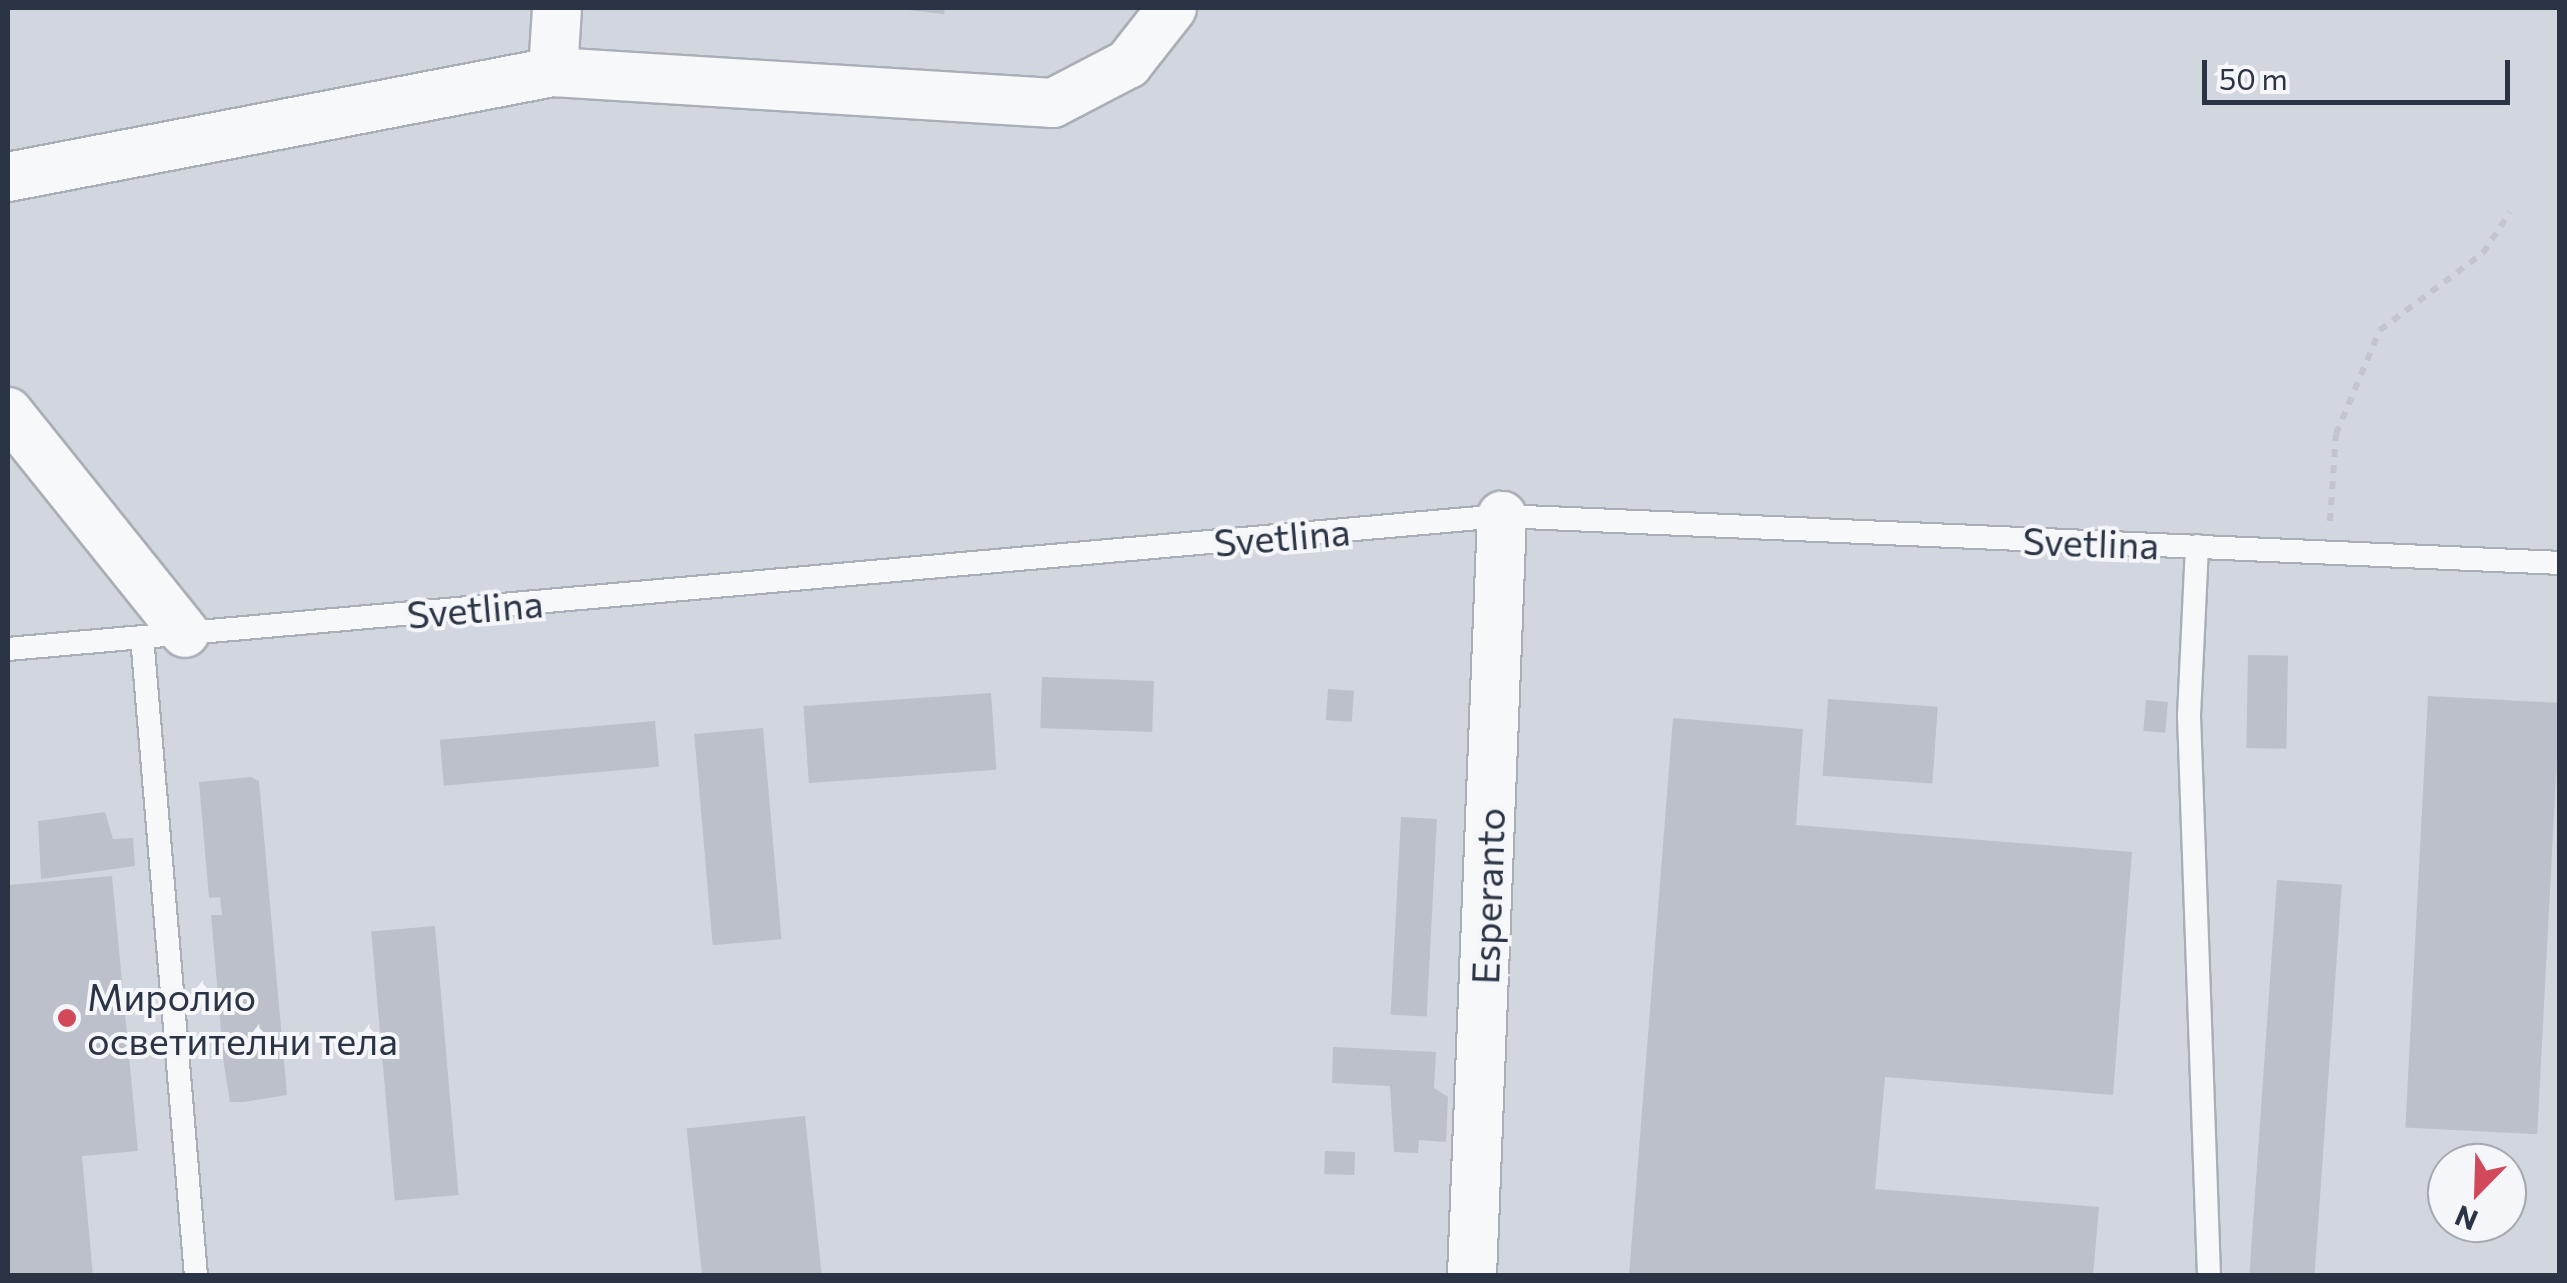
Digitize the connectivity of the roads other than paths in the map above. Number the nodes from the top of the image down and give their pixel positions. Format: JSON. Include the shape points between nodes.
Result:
{"nodes":[{"id":1,"x":557,"y":8,"type":"edge"},
{"id":2,"x":1172,"y":8,"type":"edge"},
{"id":3,"x":553,"y":72,"type":"junction"},
{"id":4,"x":8,"y":177,"type":"edge"},
{"id":5,"x":8,"y":412,"type":"edge"},
{"id":6,"x":1502,"y":516,"type":"junction"},
{"id":7,"x":2197,"y":546,"type":"junction"},
{"id":8,"x":2560,"y":563,"type":"edge"},
{"id":9,"x":163,"y":635,"type":"junction"},
{"id":10,"x":8,"y":649,"type":"edge"},
{"id":11,"x":196,"y":1276,"type":"edge"},
{"id":12,"x":1472,"y":1276,"type":"edge"},
{"id":13,"x":2209,"y":1276,"type":"edge"}],
"edges":[{"from":1,"to":3,"type":"street"},
{"from":2,"to":3,"type":"street","via":[[1128,64],[1053,102]]},
{"from":3,"to":4,"type":"street"},
{"from":5,"to":9,"type":"street"},
{"from":6,"to":7,"type":"lane","name":"Svetlina"},
{"from":6,"to":9,"type":"lane","name":"Svetlina"},
{"from":6,"to":12,"type":"street","name":"Esperanto"},
{"from":7,"to":8,"type":"lane","name":"Svetlina"},
{"from":7,"to":13,"type":"lane","via":[[2189,716]]},
{"from":9,"to":10,"type":"lane","name":"Svetlina"},
{"from":9,"to":11,"type":"lane"}]}
